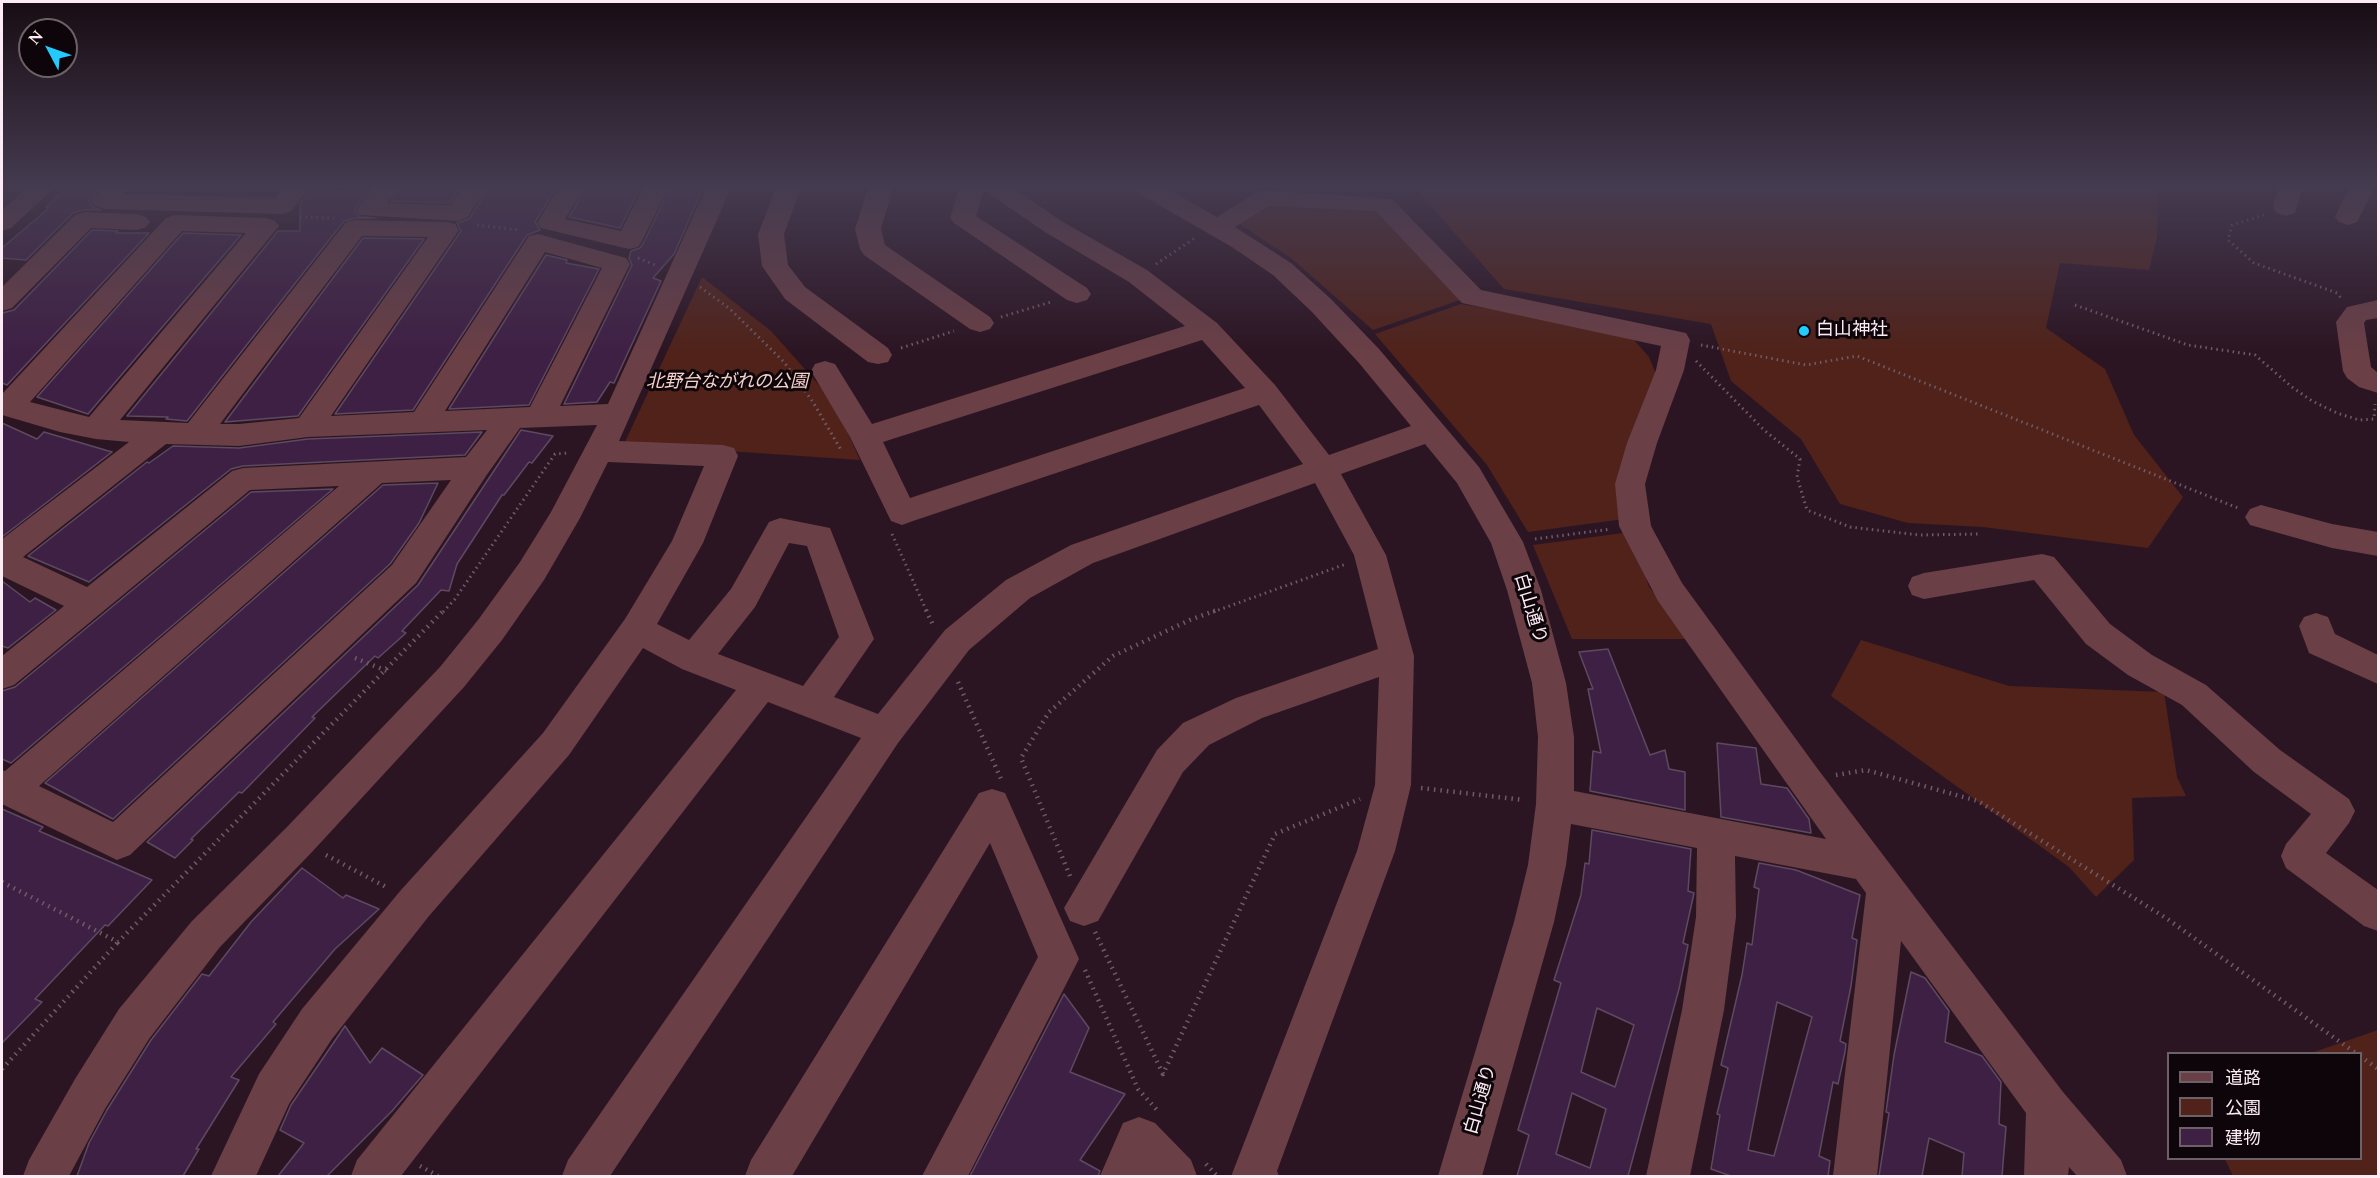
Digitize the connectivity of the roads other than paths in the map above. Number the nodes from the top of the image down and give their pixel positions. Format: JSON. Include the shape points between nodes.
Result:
{"nodes":[{"id":1,"x":61,"y":243,"type":"edge"},
{"id":2,"x":156,"y":243,"type":"edge"},
{"id":3,"x":252,"y":243,"type":"edge"},
{"id":4,"x":343,"y":243,"type":"edge"},
{"id":5,"x":437,"y":243,"type":"edge"},
{"id":6,"x":537,"y":243,"type":"edge"},
{"id":7,"x":541,"y":243,"type":"edge"},
{"id":8,"x":695,"y":243,"type":"edge"},
{"id":9,"x":772,"y":243,"type":"edge"},
{"id":10,"x":871,"y":243,"type":"edge"},
{"id":11,"x":1000,"y":243,"type":"edge"},
{"id":12,"x":1081,"y":243,"type":"edge"},
{"id":13,"x":1242,"y":243,"type":"edge"},
{"id":14,"x":1420,"y":243,"type":"edge"},
{"id":15,"x":1077,"y":294,"type":"road end"},
{"id":16,"x":2,"y":302,"type":"edge"},
{"id":17,"x":2368,"y":311,"type":"edge"},
{"id":18,"x":980,"y":323,"type":"road end"},
{"id":19,"x":1207,"y":329,"type":"junction"},
{"id":20,"x":878,"y":355,"type":"road end"},
{"id":21,"x":825,"y":371,"type":"dead end"},
{"id":22,"x":2378,"y":383,"type":"edge"},
{"id":23,"x":1265,"y":392,"type":"junction"},
{"id":24,"x":5,"y":405,"type":"edge"},
{"id":25,"x":618,"y":414,"type":"junction"},
{"id":26,"x":526,"y":417,"type":"junction"},
{"id":27,"x":423,"y":422,"type":"junction"},
{"id":28,"x":309,"y":427,"type":"junction"},
{"id":29,"x":96,"y":429,"type":"junction"},
{"id":30,"x":1432,"y":429,"type":"junction"},
{"id":31,"x":197,"y":433,"type":"junction"},
{"id":32,"x":160,"y":434,"type":"junction"},
{"id":33,"x":865,"y":437,"type":"junction"},
{"id":34,"x":597,"y":451,"type":"junction"},
{"id":35,"x":475,"y":468,"type":"junction"},
{"id":36,"x":1323,"y":469,"type":"junction"},
{"id":37,"x":374,"y":473,"type":"junction"},
{"id":38,"x":2260,"y":517,"type":"road end"},
{"id":39,"x":2379,"y":544,"type":"edge"},
{"id":40,"x":2,"y":556,"type":"edge"},
{"id":41,"x":2,"y":562,"type":"edge"},
{"id":42,"x":1924,"y":586,"type":"dead end"},
{"id":43,"x":90,"y":603,"type":"junction"},
{"id":44,"x":2316,"y":626,"type":"dead end"},
{"id":45,"x":637,"y":629,"type":"junction"},
{"id":46,"x":1397,"y":656,"type":"junction"},
{"id":47,"x":694,"y":659,"type":"junction"},
{"id":48,"x":2379,"y":670,"type":"edge"},
{"id":49,"x":2,"y":675,"type":"edge"},
{"id":50,"x":760,"y":685,"type":"junction"},
{"id":51,"x":810,"y":704,"type":"junction"},
{"id":52,"x":885,"y":732,"type":"junction"},
{"id":53,"x":5,"y":788,"type":"edge"},
{"id":54,"x":1555,"y":804,"type":"junction"},
{"id":55,"x":1716,"y":835,"type":"junction"},
{"id":56,"x":1876,"y":877,"type":"junction"},
{"id":57,"x":1084,"y":908,"type":"road end"},
{"id":58,"x":2379,"y":913,"type":"edge"},
{"id":59,"x":2048,"y":1107,"type":"junction"},
{"id":60,"x":45,"y":1176,"type":"edge"},
{"id":61,"x":233,"y":1176,"type":"edge"},
{"id":62,"x":373,"y":1176,"type":"edge"},
{"id":63,"x":584,"y":1176,"type":"edge"},
{"id":64,"x":766,"y":1176,"type":"edge"},
{"id":65,"x":944,"y":1176,"type":"edge"},
{"id":66,"x":1122,"y":1176,"type":"edge"},
{"id":67,"x":1175,"y":1176,"type":"edge"},
{"id":68,"x":1257,"y":1176,"type":"edge"},
{"id":69,"x":1460,"y":1176,"type":"edge"},
{"id":70,"x":1668,"y":1176,"type":"edge"},
{"id":71,"x":1855,"y":1176,"type":"edge"},
{"id":72,"x":2046,"y":1176,"type":"edge"},
{"id":73,"x":2105,"y":1176,"type":"edge"}],
"edges":[{"from":1,"to":16,"type":"street"},
{"from":2,"to":24,"type":"street"},
{"from":3,"to":29,"type":"street"},
{"from":4,"to":31,"type":"street"},
{"from":5,"to":28,"type":"street"},
{"from":6,"to":27,"type":"street"},
{"from":7,"to":26,"type":"street","via":[[617,264]]},
{"from":8,"to":25,"type":"street"},
{"from":9,"to":20,"type":"street","via":[[775,266],[795,293]]},
{"from":10,"to":18,"type":"street","via":[[873,249]]},
{"from":11,"to":15,"type":"street"},
{"from":12,"to":19,"type":"street","via":[[1138,276]]},
{"from":13,"to":30,"type":"street","name":"白山通り","via":[[1282,269],[1322,305]]},
{"from":14,"to":56,"type":"street","via":[[1472,297],[1675,344],[1670,370],[1630,484],[1635,526],[1670,592]]},
{"from":17,"to":22,"type":"street","via":[[2350,322],[2357,371]]},
{"from":19,"to":23,"type":"street"},
{"from":19,"to":33,"type":"street"},
{"from":21,"to":33,"type":"street"},
{"from":23,"to":33,"type":"street","via":[[902,513]]},
{"from":23,"to":36,"type":"street"},
{"from":24,"to":29,"type":"street"},
{"from":25,"to":26,"type":"street"},
{"from":25,"to":34,"type":"street"},
{"from":26,"to":27,"type":"street"},
{"from":26,"to":35,"type":"street"},
{"from":27,"to":28,"type":"street"},
{"from":28,"to":31,"type":"street","via":[[239,435]]},
{"from":29,"to":32,"type":"street"},
{"from":30,"to":36,"type":"street"},
{"from":30,"to":54,"type":"street","name":"白山通り","via":[[1468,475],[1507,542],[1539,637],[1556,736]]},
{"from":31,"to":32,"type":"street"},
{"from":32,"to":40,"type":"street"},
{"from":34,"to":45,"type":"street","via":[[723,456],[687,543]]},
{"from":34,"to":60,"type":"street","via":[[564,518],[490,630],[452,677],[206,934],[134,1024]]},
{"from":35,"to":37,"type":"street"},
{"from":35,"to":53,"type":"street","via":[[404,574],[117,843]]},
{"from":36,"to":46,"type":"street","via":[[1370,555]]},
{"from":36,"to":52,"type":"street","via":[[1082,554],[1018,588],[957,640]]},
{"from":37,"to":43,"type":"street","via":[[243,479]]},
{"from":37,"to":53,"type":"street"},
{"from":38,"to":39,"type":"street"},
{"from":41,"to":43,"type":"street"},
{"from":42,"to":58,"type":"street","via":[[2042,566],[2098,634],[2140,665],[2194,695],[2267,761],[2336,811],[2300,856]]},
{"from":43,"to":49,"type":"street"},
{"from":44,"to":48,"type":"street","via":[[2321,643]]},
{"from":45,"to":47,"type":"street"},
{"from":45,"to":61,"type":"street","via":[[556,744],[415,903],[317,1024],[274,1089]]},
{"from":46,"to":57,"type":"street","via":[[1249,708],[1196,734],[1170,761]]},
{"from":46,"to":68,"type":"street","via":[[1393,785],[1376,851],[1254,1174]]},
{"from":47,"to":50,"type":"street"},
{"from":47,"to":51,"type":"street","via":[[743,598],[780,530],[819,536],[857,639]]},
{"from":50,"to":51,"type":"street"},
{"from":50,"to":62,"type":"street"},
{"from":51,"to":52,"type":"street"},
{"from":52,"to":63,"type":"street"},
{"from":54,"to":55,"type":"street"},
{"from":54,"to":69,"type":"street","name":"白山通り","via":[[1534,922]]},
{"from":55,"to":56,"type":"street"},
{"from":55,"to":70,"type":"street","via":[[1716,917],[1703,1010]]},
{"from":56,"to":59,"type":"street"},
{"from":56,"to":71,"type":"street"},
{"from":59,"to":72,"type":"street"},
{"from":59,"to":73,"type":"street"},
{"from":64,"to":65,"type":"street","via":[[992,805],[1059,959]]},
{"from":66,"to":67,"type":"street","via":[[1139,1139]]}]}
